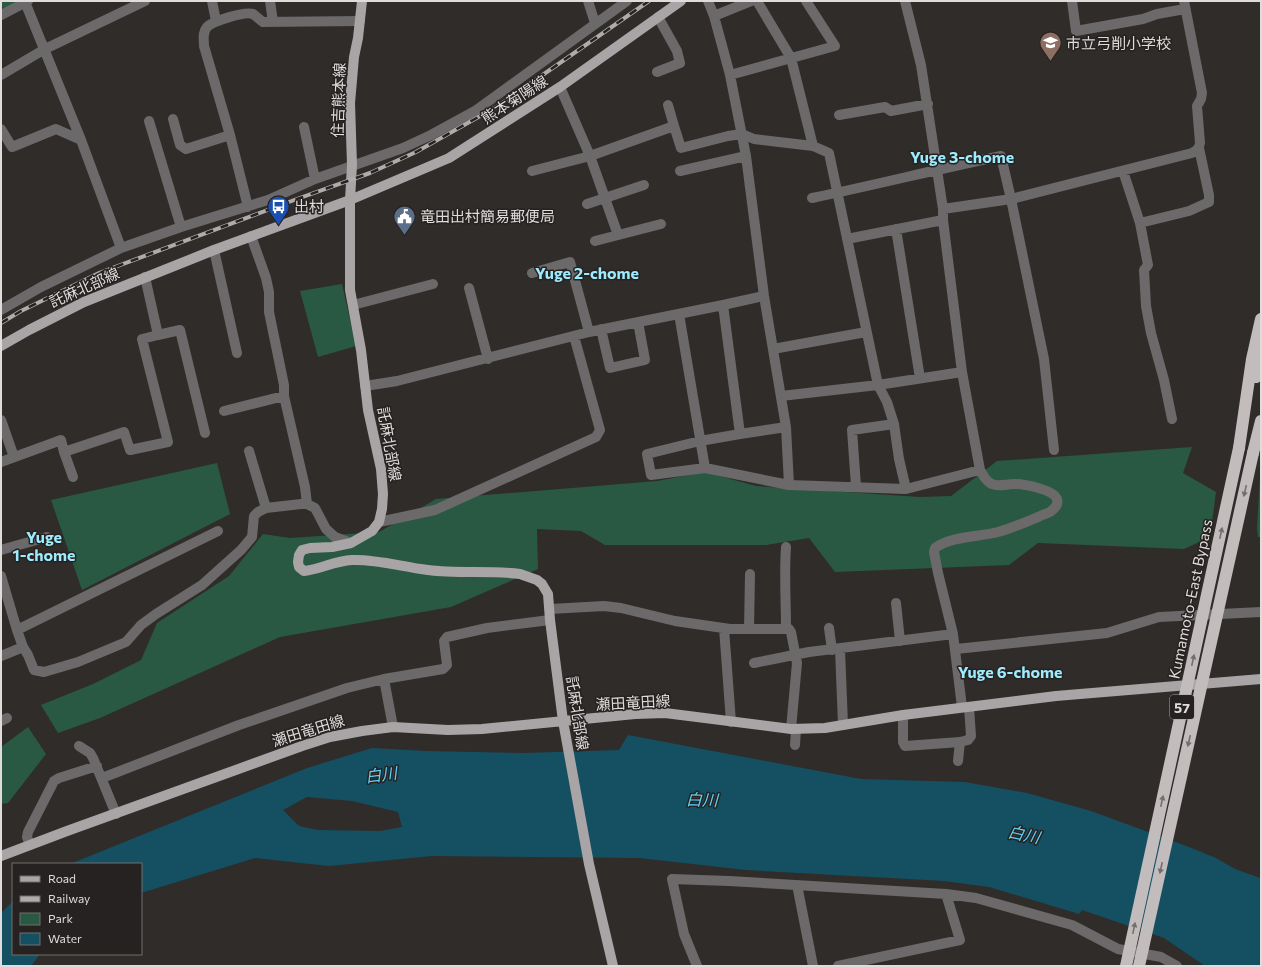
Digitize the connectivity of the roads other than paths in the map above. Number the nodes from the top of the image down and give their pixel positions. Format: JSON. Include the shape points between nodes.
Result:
{"nodes":[{"id":1,"x":145,"y":1,"type":"edge"},
{"id":2,"x":212,"y":1,"type":"edge"},
{"id":3,"x":270,"y":1,"type":"edge"},
{"id":4,"x":362,"y":1,"type":"edge"},
{"id":5,"x":588,"y":1,"type":"edge"},
{"id":6,"x":627,"y":1,"type":"edge"},
{"id":7,"x":681,"y":1,"type":"edge"},
{"id":8,"x":708,"y":1,"type":"edge"},
{"id":9,"x":751,"y":1,"type":"edge"},
{"id":10,"x":757,"y":1,"type":"edge"},
{"id":11,"x":806,"y":1,"type":"edge"},
{"id":12,"x":905,"y":1,"type":"edge"},
{"id":13,"x":1072,"y":1,"type":"edge"},
{"id":14,"x":26,"y":2,"type":"edge"},
{"id":15,"x":1184,"y":5,"type":"edge"},
{"id":16,"x":2,"y":11,"type":"edge"},
{"id":17,"x":714,"y":16,"type":"junction"},
{"id":18,"x":658,"y":17,"type":"junction"},
{"id":19,"x":216,"y":21,"type":"junction"},
{"id":20,"x":360,"y":21,"type":"junction"},
{"id":21,"x":273,"y":22,"type":"junction"},
{"id":22,"x":595,"y":23,"type":"junction"},
{"id":23,"x":45,"y":49,"type":"junction"},
{"id":24,"x":791,"y":58,"type":"junction"},
{"id":25,"x":658,"y":72,"type":"dead end"},
{"id":26,"x":1,"y":75,"type":"edge"},
{"id":27,"x":730,"y":75,"type":"junction"},
{"id":28,"x":560,"y":87,"type":"junction"},
{"id":29,"x":928,"y":104,"type":"junction"},
{"id":30,"x":668,"y":105,"type":"dead end"},
{"id":31,"x":840,"y":115,"type":"dead end"},
{"id":32,"x":173,"y":119,"type":"dead end"},
{"id":33,"x":149,"y":120,"type":"dead end"},
{"id":34,"x":674,"y":126,"type":"junction"},
{"id":35,"x":304,"y":127,"type":"dead end"},
{"id":36,"x":1,"y":129,"type":"edge"},
{"id":37,"x":742,"y":134,"type":"junction"},
{"id":38,"x":230,"y":135,"type":"junction"},
{"id":39,"x":82,"y":140,"type":"junction"},
{"id":40,"x":812,"y":146,"type":"junction"},
{"id":41,"x":1199,"y":148,"type":"junction"},
{"id":42,"x":590,"y":156,"type":"junction"},
{"id":43,"x":746,"y":156,"type":"junction"},
{"id":44,"x":352,"y":165,"type":"junction"},
{"id":45,"x":938,"y":169,"type":"junction"},
{"id":46,"x":532,"y":171,"type":"dead end"},
{"id":47,"x":680,"y":171,"type":"dead end"},
{"id":48,"x":1123,"y":171,"type":"junction"},
{"id":49,"x":315,"y":179,"type":"junction"},
{"id":50,"x":644,"y":185,"type":"dead end"},
{"id":51,"x":838,"y":193,"type":"junction"},
{"id":52,"x":605,"y":198,"type":"junction"},
{"id":53,"x":812,"y":198,"type":"dead end"},
{"id":54,"x":1011,"y":199,"type":"junction"},
{"id":55,"x":350,"y":200,"type":"junction"},
{"id":56,"x":587,"y":204,"type":"dead end"},
{"id":57,"x":248,"y":207,"type":"junction"},
{"id":58,"x":943,"y":209,"type":"junction"},
{"id":59,"x":943,"y":220,"type":"junction"},
{"id":60,"x":1140,"y":222,"type":"junction"},
{"id":61,"x":661,"y":224,"type":"dead end"},
{"id":62,"x":181,"y":227,"type":"junction"},
{"id":63,"x":896,"y":230,"type":"junction"},
{"id":64,"x":618,"y":235,"type":"junction"},
{"id":65,"x":251,"y":236,"type":"junction"},
{"id":66,"x":847,"y":239,"type":"junction"},
{"id":67,"x":595,"y":241,"type":"dead end"},
{"id":68,"x":121,"y":248,"type":"junction"},
{"id":69,"x":214,"y":250,"type":"junction"},
{"id":70,"x":532,"y":273,"type":"dead end"},
{"id":71,"x":145,"y":277,"type":"junction"},
{"id":72,"x":433,"y":284,"type":"dead end"},
{"id":73,"x":469,"y":288,"type":"dead end"},
{"id":74,"x":764,"y":296,"type":"junction"},
{"id":75,"x":723,"y":305,"type":"junction"},
{"id":76,"x":353,"y":306,"type":"junction"},
{"id":77,"x":1,"y":310,"type":"edge"},
{"id":78,"x":679,"y":314,"type":"junction"},
{"id":79,"x":1261,"y":319,"type":"edge"},
{"id":80,"x":638,"y":322,"type":"junction"},
{"id":81,"x":601,"y":329,"type":"junction"},
{"id":82,"x":589,"y":332,"type":"junction"},
{"id":83,"x":866,"y":332,"type":"junction"},
{"id":84,"x":158,"y":335,"type":"junction"},
{"id":85,"x":574,"y":336,"type":"junction"},
{"id":86,"x":1,"y":346,"type":"edge"},
{"id":87,"x":773,"y":349,"type":"junction"},
{"id":88,"x":238,"y":353,"type":"dead end"},
{"id":89,"x":1261,"y":357,"type":"edge"},
{"id":90,"x":488,"y":359,"type":"junction"},
{"id":91,"x":962,"y":372,"type":"junction"},
{"id":92,"x":920,"y":378,"type":"junction"},
{"id":93,"x":878,"y":385,"type":"junction"},
{"id":94,"x":365,"y":386,"type":"junction"},
{"id":95,"x":284,"y":396,"type":"junction"},
{"id":96,"x":781,"y":396,"type":"junction"},
{"id":97,"x":224,"y":411,"type":"dead end"},
{"id":98,"x":1172,"y":419,"type":"dead end"},
{"id":99,"x":1,"y":420,"type":"edge"},
{"id":100,"x":1261,"y":420,"type":"edge"},
{"id":101,"x":894,"y":424,"type":"junction"},
{"id":102,"x":786,"y":427,"type":"junction"},
{"id":103,"x":205,"y":433,"type":"dead end"},
{"id":104,"x":740,"y":434,"type":"junction"},
{"id":105,"x":700,"y":441,"type":"junction"},
{"id":106,"x":1239,"y":448,"type":"junction"},
{"id":107,"x":1054,"y":450,"type":"dead end"},
{"id":108,"x":249,"y":451,"type":"dead end"},
{"id":109,"x":64,"y":452,"type":"junction"},
{"id":110,"x":14,"y":456,"type":"junction"},
{"id":111,"x":1,"y":462,"type":"edge"},
{"id":112,"x":705,"y":468,"type":"junction"},
{"id":113,"x":980,"y":470,"type":"junction"},
{"id":114,"x":73,"y":476,"type":"dead end"},
{"id":115,"x":789,"y":484,"type":"junction"},
{"id":116,"x":856,"y":486,"type":"junction"},
{"id":117,"x":906,"y":489,"type":"junction"},
{"id":118,"x":307,"y":504,"type":"junction"},
{"id":119,"x":266,"y":508,"type":"junction"},
{"id":120,"x":379,"y":522,"type":"junction"},
{"id":121,"x":218,"y":530,"type":"dead end"},
{"id":122,"x":47,"y":537,"type":"dead end"},
{"id":123,"x":351,"y":542,"type":"junction"},
{"id":124,"x":786,"y":548,"type":"dead end"},
{"id":125,"x":1,"y":550,"type":"edge"},
{"id":126,"x":750,"y":574,"type":"dead end"},
{"id":127,"x":1,"y":576,"type":"edge"},
{"id":128,"x":896,"y":603,"type":"dead end"},
{"id":129,"x":1261,"y":612,"type":"edge"},
{"id":130,"x":550,"y":615,"type":"junction"},
{"id":131,"x":724,"y":628,"type":"junction"},
{"id":132,"x":829,"y":628,"type":"dead end"},
{"id":133,"x":749,"y":629,"type":"junction"},
{"id":134,"x":786,"y":629,"type":"junction"},
{"id":135,"x":17,"y":630,"type":"junction"},
{"id":136,"x":953,"y":634,"type":"junction"},
{"id":137,"x":900,"y":641,"type":"junction"},
{"id":138,"x":23,"y":647,"type":"junction"},
{"id":139,"x":836,"y":649,"type":"junction"},
{"id":140,"x":956,"y":649,"type":"junction"},
{"id":141,"x":1,"y":656,"type":"edge"},
{"id":142,"x":796,"y":656,"type":"junction"},
{"id":143,"x":754,"y":663,"type":"dead end"},
{"id":144,"x":384,"y":679,"type":"junction"},
{"id":145,"x":1261,"y":679,"type":"edge"},
{"id":146,"x":965,"y":707,"type":"junction"},
{"id":147,"x":903,"y":715,"type":"junction"},
{"id":148,"x":563,"y":721,"type":"junction"},
{"id":149,"x":732,"y":722,"type":"junction"},
{"id":150,"x":843,"y":725,"type":"junction"},
{"id":151,"x":393,"y":727,"type":"junction"},
{"id":152,"x":794,"y":729,"type":"junction"},
{"id":153,"x":960,"y":742,"type":"junction"},
{"id":154,"x":795,"y":745,"type":"dead end"},
{"id":155,"x":79,"y":746,"type":"dead end"},
{"id":156,"x":958,"y":761,"type":"dead end"},
{"id":157,"x":97,"y":766,"type":"junction"},
{"id":158,"x":102,"y":778,"type":"junction"},
{"id":159,"x":116,"y":814,"type":"junction"},
{"id":160,"x":30,"y":845,"type":"junction"},
{"id":161,"x":1,"y":856,"type":"edge"},
{"id":162,"x":798,"y":890,"type":"dead end"},
{"id":163,"x":946,"y":894,"type":"junction"},
{"id":164,"x":613,"y":966,"type":"edge"},
{"id":165,"x":697,"y":966,"type":"edge"},
{"id":166,"x":814,"y":966,"type":"edge"},
{"id":167,"x":838,"y":966,"type":"edge"},
{"id":168,"x":1126,"y":966,"type":"edge"},
{"id":169,"x":1139,"y":966,"type":"edge"},
{"id":170,"x":1177,"y":966,"type":"edge"}],
"edges":[{"from":1,"to":23,"type":"street"},
{"from":2,"to":19,"type":"street"},
{"from":3,"to":21,"type":"street"},
{"from":4,"to":20,"type":"main road","name":"住吉熊本線"},
{"from":5,"to":22,"type":"street"},
{"from":6,"to":22,"type":"street"},
{"from":7,"to":18,"type":"main road","name":"熊本菊陽線"},
{"from":8,"to":17,"type":"street"},
{"from":9,"to":17,"type":"street"},
{"from":10,"to":24,"type":"street"},
{"from":11,"to":24,"type":"street","via":[[835,46]]},
{"from":12,"to":29,"type":"street"},
{"from":13,"to":15,"type":"street","via":[[1076,31],[1143,19]]},
{"from":14,"to":16,"type":"street"},
{"from":14,"to":23,"type":"street"},
{"from":15,"to":41,"type":"street","via":[[1202,93],[1197,104]]},
{"from":17,"to":27,"type":"street"},
{"from":18,"to":25,"type":"street","via":[[677,52],[680,63]]},
{"from":18,"to":28,"type":"main road","name":"熊本菊陽線"},
{"from":19,"to":21,"type":"street","via":[[248,14],[263,22]]},
{"from":19,"to":38,"type":"street","via":[[203,34],[204,46]]},
{"from":20,"to":21,"type":"street"},
{"from":20,"to":44,"type":"main road","name":"住吉熊本線","via":[[350,103]]},
{"from":22,"to":44,"type":"street","via":[[475,110],[403,148]]},
{"from":23,"to":26,"type":"street"},
{"from":23,"to":39,"type":"street"},
{"from":24,"to":27,"type":"street"},
{"from":24,"to":40,"type":"street"},
{"from":27,"to":37,"type":"street"},
{"from":28,"to":42,"type":"street"},
{"from":28,"to":55,"type":"main road","name":"熊本菊陽線","via":[[449,158]]},
{"from":29,"to":31,"type":"street","via":[[891,111],[885,108]]},
{"from":29,"to":45,"type":"street"},
{"from":30,"to":34,"type":"street"},
{"from":32,"to":38,"type":"street","via":[[180,145],[186,149]]},
{"from":33,"to":62,"type":"street"},
{"from":34,"to":37,"type":"street","via":[[680,148]]},
{"from":34,"to":42,"type":"street"},
{"from":35,"to":49,"type":"street"},
{"from":36,"to":39,"type":"street","via":[[12,147],[56,129]]},
{"from":37,"to":40,"type":"street","via":[[754,139]]},
{"from":37,"to":43,"type":"street"},
{"from":38,"to":57,"type":"street"},
{"from":39,"to":68,"type":"street"},
{"from":40,"to":51,"type":"street","via":[[829,153]]},
{"from":41,"to":48,"type":"street","via":[[1192,153]]},
{"from":41,"to":60,"type":"street","via":[[1209,202],[1189,211]]},
{"from":42,"to":46,"type":"street"},
{"from":42,"to":52,"type":"street"},
{"from":43,"to":47,"type":"street"},
{"from":43,"to":74,"type":"street"},
{"from":44,"to":49,"type":"street"},
{"from":44,"to":55,"type":"main road","name":"住吉熊本線"},
{"from":45,"to":51,"type":"street"},
{"from":45,"to":54,"type":"street","via":[[1001,156]]},
{"from":45,"to":58,"type":"street"},
{"from":48,"to":54,"type":"street"},
{"from":48,"to":60,"type":"street"},
{"from":49,"to":57,"type":"street"},
{"from":50,"to":52,"type":"street"},
{"from":51,"to":53,"type":"street"},
{"from":51,"to":66,"type":"street"},
{"from":52,"to":56,"type":"street"},
{"from":52,"to":64,"type":"street"},
{"from":54,"to":58,"type":"street"},
{"from":54,"to":107,"type":"street","via":[[1044,359]]},
{"from":55,"to":65,"type":"main road","name":"託麻北部線"},
{"from":55,"to":76,"type":"main road","name":"託麻北部線","via":[[350,290]]},
{"from":57,"to":62,"type":"street"},
{"from":58,"to":59,"type":"street"},
{"from":59,"to":63,"type":"street"},
{"from":59,"to":91,"type":"street"},
{"from":60,"to":98,"type":"street","via":[[1148,262],[1144,270],[1146,306]]},
{"from":61,"to":64,"type":"street"},
{"from":62,"to":68,"type":"street"},
{"from":63,"to":66,"type":"street"},
{"from":63,"to":92,"type":"street"},
{"from":64,"to":67,"type":"street"},
{"from":65,"to":69,"type":"main road","name":"託麻北部線"},
{"from":65,"to":95,"type":"street","via":[[269,292],[269,312]]},
{"from":66,"to":83,"type":"street"},
{"from":68,"to":77,"type":"street","via":[[41,287]]},
{"from":69,"to":71,"type":"main road","name":"託麻北部線"},
{"from":69,"to":88,"type":"street"},
{"from":70,"to":82,"type":"street","via":[[570,262]]},
{"from":71,"to":84,"type":"street"},
{"from":71,"to":86,"type":"main road","name":"託麻北部線","via":[[84,302]]},
{"from":72,"to":76,"type":"street"},
{"from":73,"to":90,"type":"street"},
{"from":74,"to":75,"type":"street"},
{"from":74,"to":87,"type":"street"},
{"from":75,"to":78,"type":"street"},
{"from":75,"to":104,"type":"street"},
{"from":76,"to":94,"type":"main road","name":"託麻北部線"},
{"from":78,"to":80,"type":"street"},
{"from":78,"to":105,"type":"street"},
{"from":79,"to":106,"type":"highway","via":[[1252,359]]},
{"from":80,"to":81,"type":"street"},
{"from":80,"to":81,"type":"street","via":[[645,360],[610,368]]},
{"from":81,"to":82,"type":"street"},
{"from":82,"to":85,"type":"street"},
{"from":83,"to":87,"type":"street"},
{"from":83,"to":93,"type":"street"},
{"from":84,"to":103,"type":"street","via":[[180,330]]},
{"from":84,"to":109,"type":"street","via":[[142,339],[168,442],[130,450],[124,432]]},
{"from":85,"to":90,"type":"street"},
{"from":85,"to":120,"type":"street","via":[[599,425],[600,430],[596,437],[435,510]]},
{"from":87,"to":96,"type":"street"},
{"from":89,"to":106,"type":"highway","name":"Kumamoto-East Bypass","number":"57"},
{"from":90,"to":94,"type":"street"},
{"from":91,"to":92,"type":"street"},
{"from":91,"to":113,"type":"street"},
{"from":92,"to":93,"type":"street"},
{"from":93,"to":96,"type":"street"},
{"from":93,"to":101,"type":"street"},
{"from":94,"to":120,"type":"main road","name":"託麻北部線","via":[[383,482]]},
{"from":95,"to":97,"type":"street"},
{"from":95,"to":118,"type":"street"},
{"from":96,"to":102,"type":"street"},
{"from":99,"to":110,"type":"street"},
{"from":100,"to":169,"type":"highway","name":"Kumamoto-East Bypass","number":"57","one_way":true,"bridge":true},
{"from":101,"to":116,"type":"street","via":[[852,430]]},
{"from":101,"to":117,"type":"street"},
{"from":102,"to":104,"type":"street"},
{"from":102,"to":115,"type":"street"},
{"from":104,"to":105,"type":"street"},
{"from":105,"to":112,"type":"street"},
{"from":105,"to":112,"type":"street","via":[[647,454],[652,475]]},
{"from":168,"to":106,"type":"highway","name":"Kumamoto-East Bypass","number":"57","one_way":true,"bridge":true},
{"from":108,"to":119,"type":"street"},
{"from":109,"to":110,"type":"street","via":[[61,440]]},
{"from":109,"to":114,"type":"street"},
{"from":110,"to":111,"type":"street"},
{"from":112,"to":115,"type":"street"},
{"from":113,"to":117,"type":"street"},
{"from":113,"to":136,"type":"street","via":[[986,481],[991,484],[1015,484],[1037,488],[1052,494],[1057,504],[1050,512],[1012,528],[943,543],[935,548],[938,573]]},
{"from":115,"to":116,"type":"street","via":[[820,487]]},
{"from":116,"to":117,"type":"street"},
{"from":118,"to":119,"type":"street"},
{"from":118,"to":123,"type":"street","via":[[315,508],[326,530],[335,537]]},
{"from":119,"to":138,"type":"street","via":[[254,516],[252,537],[241,550],[202,585],[141,625],[126,642],[78,662],[44,672],[34,670]]},
{"from":120,"to":123,"type":"main road","name":"託麻北部線","via":[[372,531]]},
{"from":121,"to":135,"type":"street"},
{"from":122,"to":125,"type":"street"},
{"from":123,"to":130,"type":"main road","name":"託麻北部線","via":[[302,550],[299,555],[299,567],[304,571],[316,570],[339,561],[352,560],[376,561],[429,570],[520,574],[532,577],[542,584],[548,594]]},
{"from":124,"to":134,"type":"street"},
{"from":126,"to":133,"type":"street"},
{"from":127,"to":135,"type":"street"},
{"from":128,"to":137,"type":"street"},
{"from":129,"to":140,"type":"street","via":[[1159,617],[1107,633]]},
{"from":130,"to":131,"type":"street","via":[[604,606]]},
{"from":130,"to":144,"type":"street","via":[[448,637],[444,641],[447,665],[443,669]]},
{"from":130,"to":148,"type":"main road","name":"託麻北部線"},
{"from":131,"to":133,"type":"street"},
{"from":131,"to":149,"type":"street"},
{"from":132,"to":139,"type":"street"},
{"from":133,"to":134,"type":"street"},
{"from":134,"to":142,"type":"street","via":[[791,632]]},
{"from":135,"to":138,"type":"street"},
{"from":136,"to":137,"type":"street"},
{"from":136,"to":140,"type":"street"},
{"from":137,"to":139,"type":"street"},
{"from":138,"to":141,"type":"street"},
{"from":139,"to":142,"type":"street"},
{"from":139,"to":150,"type":"street"},
{"from":140,"to":146,"type":"street"},
{"from":142,"to":143,"type":"street"},
{"from":142,"to":152,"type":"street","via":[[798,663]]},
{"from":144,"to":151,"type":"street"},
{"from":144,"to":158,"type":"street","via":[[347,688],[239,725]]},
{"from":145,"to":146,"type":"main road","name":"瀬田竜田線","via":[[1056,696]]},
{"from":146,"to":147,"type":"main road","name":"瀬田竜田線"},
{"from":146,"to":153,"type":"street","via":[[971,736],[968,740]]},
{"from":147,"to":150,"type":"main road","name":"瀬田竜田線"},
{"from":147,"to":153,"type":"street","via":[[903,742],[906,746]]},
{"from":148,"to":149,"type":"main road","name":"瀬田竜田線","via":[[665,713]]},
{"from":148,"to":151,"type":"main road","name":"瀬田竜田線","via":[[482,729]]},
{"from":148,"to":164,"type":"main road","name":"託麻北部線","via":[[589,864]]},
{"from":149,"to":152,"type":"main road","name":"瀬田竜田線"},
{"from":150,"to":152,"type":"main road","name":"瀬田竜田線"},
{"from":151,"to":159,"type":"main road","name":"瀬田竜田線","via":[[330,736]]},
{"from":152,"to":154,"type":"street"},
{"from":153,"to":156,"type":"street"},
{"from":155,"to":157,"type":"street","via":[[90,753]]},
{"from":157,"to":158,"type":"street"},
{"from":157,"to":160,"type":"street","via":[[54,781],[28,832]]},
{"from":158,"to":159,"type":"street"},
{"from":159,"to":160,"type":"main road","name":"瀬田竜田線"},
{"from":160,"to":161,"type":"main road","name":"瀬田竜田線"},
{"from":162,"to":166,"type":"street"},
{"from":163,"to":165,"type":"street","via":[[672,879],[684,934]]},
{"from":163,"to":167,"type":"street","via":[[960,940]]},
{"from":163,"to":170,"type":"street","via":[[976,898],[1072,925],[1118,949],[1161,957]]}]}
